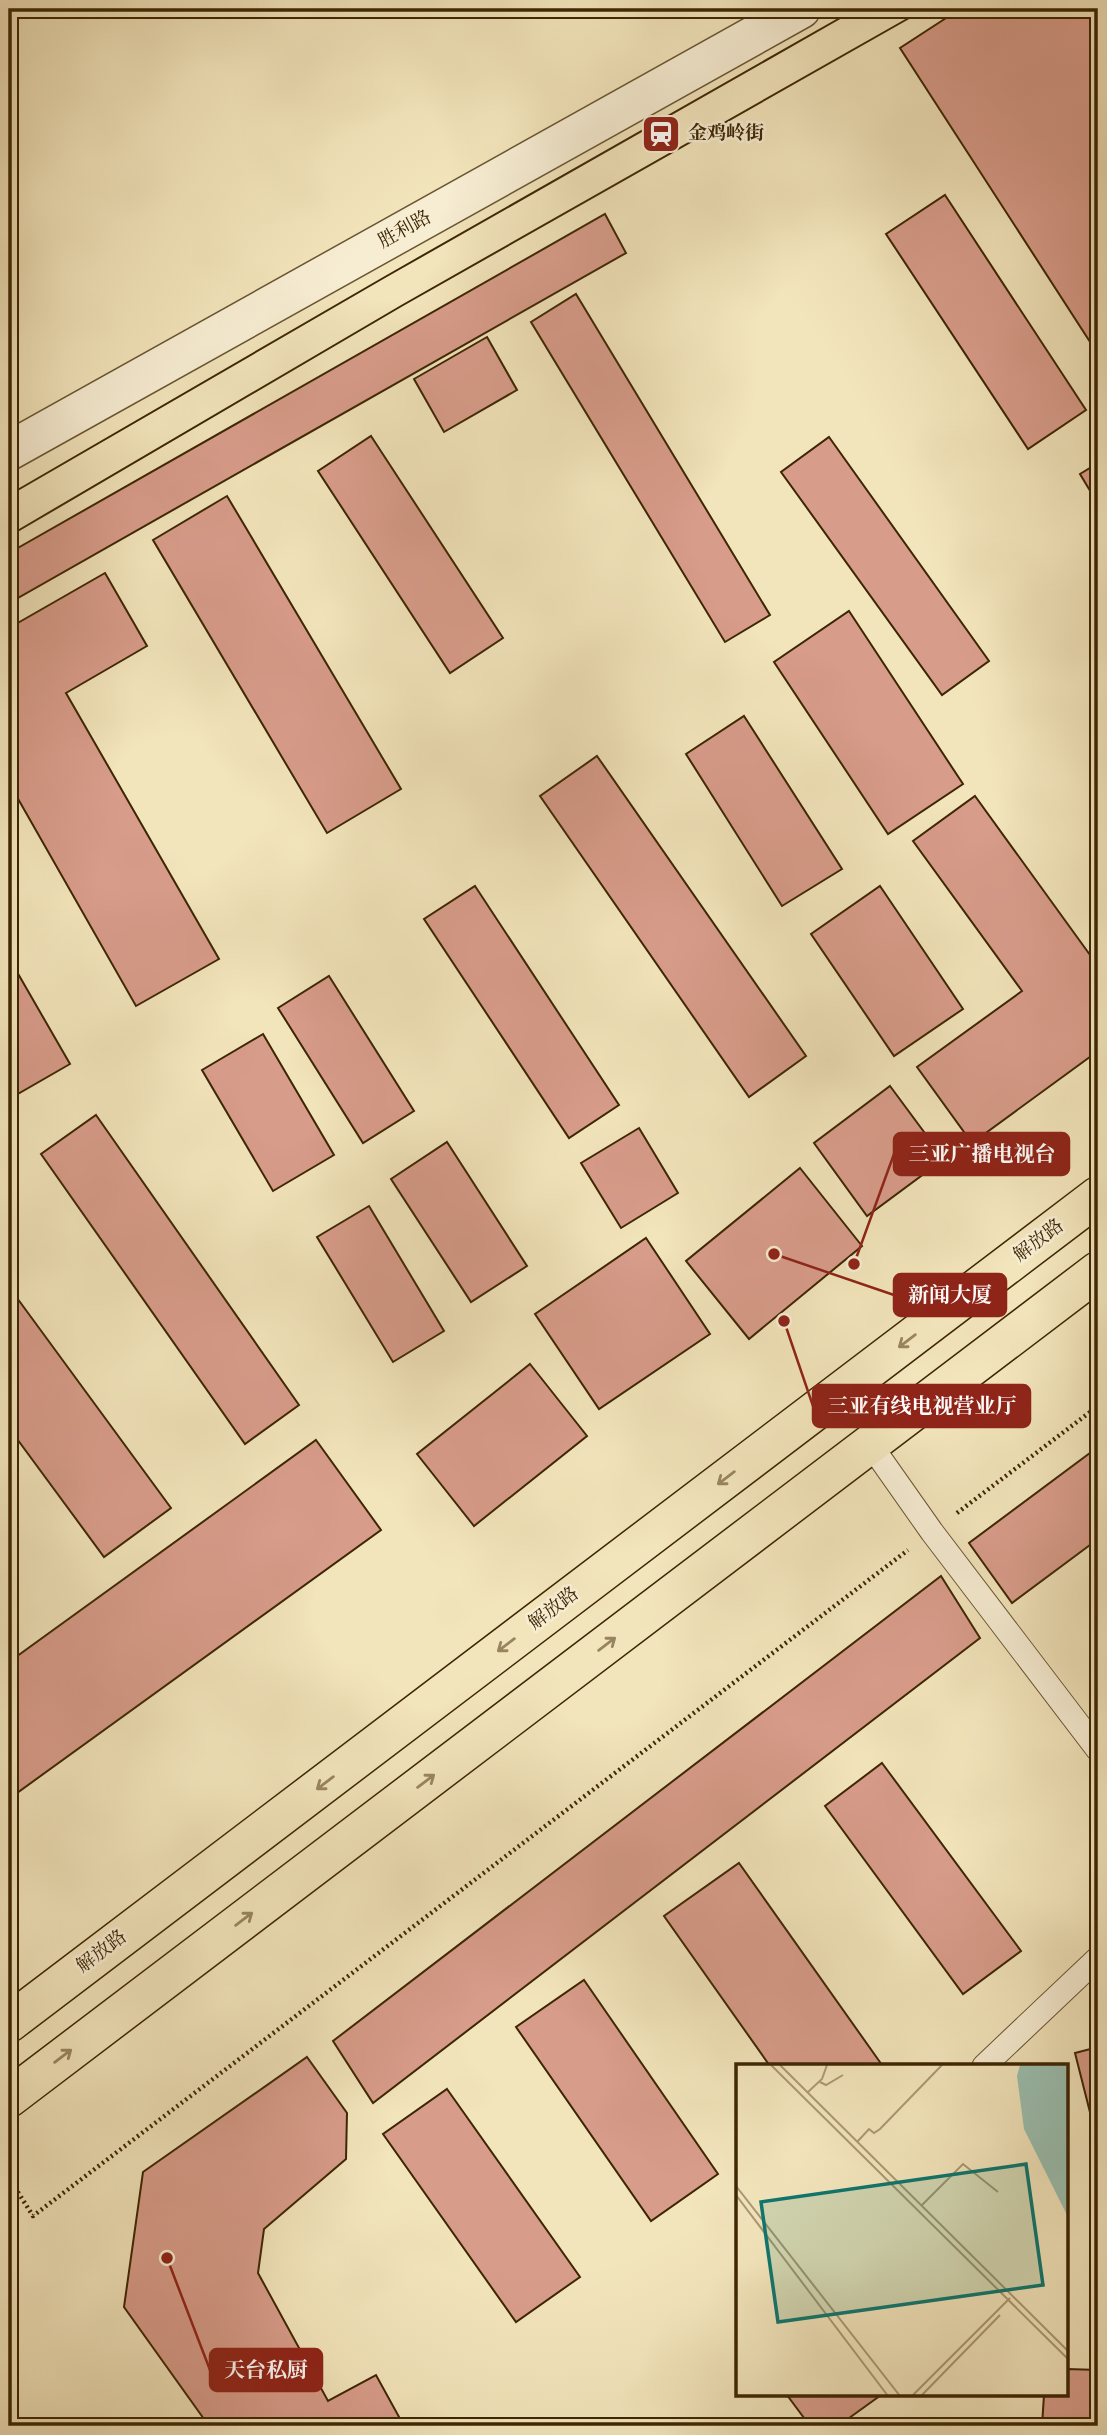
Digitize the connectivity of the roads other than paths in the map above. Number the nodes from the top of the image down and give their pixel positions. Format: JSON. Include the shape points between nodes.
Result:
{"nodes":[{"id":1,"x":801,"y":9,"type":"edge"},
{"id":2,"x":9,"y":451,"type":"edge"},
{"id":3,"x":1098,"y":1196,"type":"edge"},
{"id":4,"x":1098,"y":1271,"type":"edge"},
{"id":5,"x":870,"y":1444,"type":"junction"},
{"id":6,"x":1098,"y":1750,"type":"edge"},
{"id":7,"x":1098,"y":1958,"type":"edge"},
{"id":8,"x":9,"y":2023,"type":"edge"},
{"id":9,"x":986,"y":2064,"type":"edge"},
{"id":10,"x":9,"y":2098,"type":"edge"}],
"edges":[{"from":1,"to":2,"type":"street","name":"胜利路"},
{"from":3,"to":8,"type":"main road","name":"解放路","one_way":true},
{"from":4,"to":5,"type":"main road"},
{"from":5,"to":6,"type":"lane"},
{"from":10,"to":5,"type":"main road","one_way":true},
{"from":7,"to":9,"type":"lane"}]}
